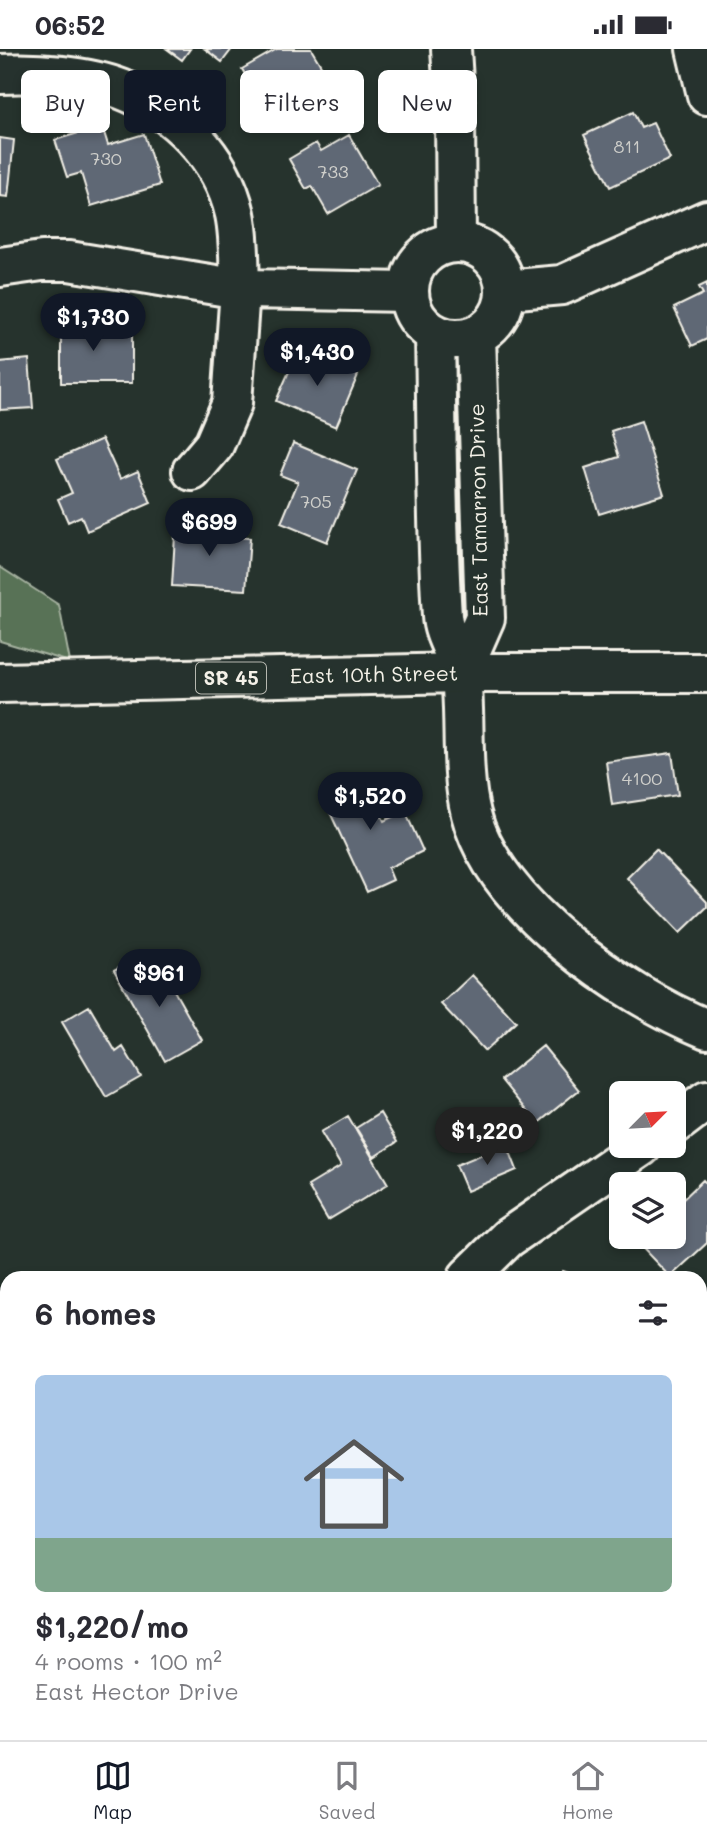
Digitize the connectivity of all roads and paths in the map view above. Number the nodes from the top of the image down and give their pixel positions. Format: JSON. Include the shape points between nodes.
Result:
{"nodes":[{"id":1,"x":451,"y":49,"type":"edge"},
{"id":2,"x":696,"y":49,"type":"edge"},
{"id":3,"x":0,"y":74,"type":"edge"},
{"id":4,"x":707,"y":95,"type":"edge"},
{"id":5,"x":707,"y":221,"type":"edge"},
{"id":6,"x":456,"y":243,"type":"junction"},
{"id":7,"x":0,"y":268,"type":"edge"},
{"id":8,"x":240,"y":289,"type":"junction"},
{"id":9,"x":505,"y":290,"type":"junction"},
{"id":10,"x":408,"y":292,"type":"junction"},
{"id":11,"x":435,"y":335,"type":"junction"},
{"id":12,"x":476,"y":336,"type":"junction"},
{"id":13,"x":192,"y":471,"type":"dead end"},
{"id":14,"x":461,"y":673,"type":"junction"},
{"id":15,"x":707,"y":673,"type":"edge"},
{"id":16,"x":0,"y":683,"type":"edge"},
{"id":17,"x":707,"y":1028,"type":"edge"},
{"id":18,"x":707,"y":1100,"type":"edge"},
{"id":19,"x":686,"y":1116,"type":"edge"},
{"id":20,"x":623,"y":1159,"type":"edge"},
{"id":21,"x":474,"y":1271,"type":"edge"}],
"edges":[{"from":1,"to":6,"type":"street"},
{"from":2,"to":4,"type":"street"},
{"from":3,"to":8,"type":"street","via":[[52,76],[121,89],[187,130],[207,154],[229,196],[239,248]]},
{"from":5,"to":9,"type":"street","via":[[562,285]]},
{"from":6,"to":9,"type":"street","via":[[486,253],[503,276]]},
{"from":6,"to":10,"type":"street","via":[[433,248],[423,256],[414,267]]},
{"from":7,"to":8,"type":"street","via":[[69,261]]},
{"from":8,"to":10,"type":"street"},
{"from":8,"to":13,"type":"street","via":[[232,403],[214,445]]},
{"from":9,"to":12,"type":"street","via":[[498,317]]},
{"from":10,"to":11,"type":"street","via":[[418,321]]},
{"from":11,"to":12,"type":"street","via":[[462,340]]},
{"from":11,"to":14,"type":"street","name":"East Tamarron Drive","via":[[442,620]]},
{"from":12,"to":14,"type":"street","name":"East Tamarron Drive","via":[[485,618]]},
{"from":14,"to":15,"type":"street","name":"East 10th Street","number":"SR 45"},
{"from":14,"to":16,"type":"street","name":"East 10th Street","number":"SR 45"},
{"from":14,"to":17,"type":"street","via":[[467,788],[477,834],[488,858],[539,918],[589,960],[674,1015]]},
{"from":18,"to":19,"type":"street"},
{"from":20,"to":21,"type":"street","via":[[520,1228]]}]}
